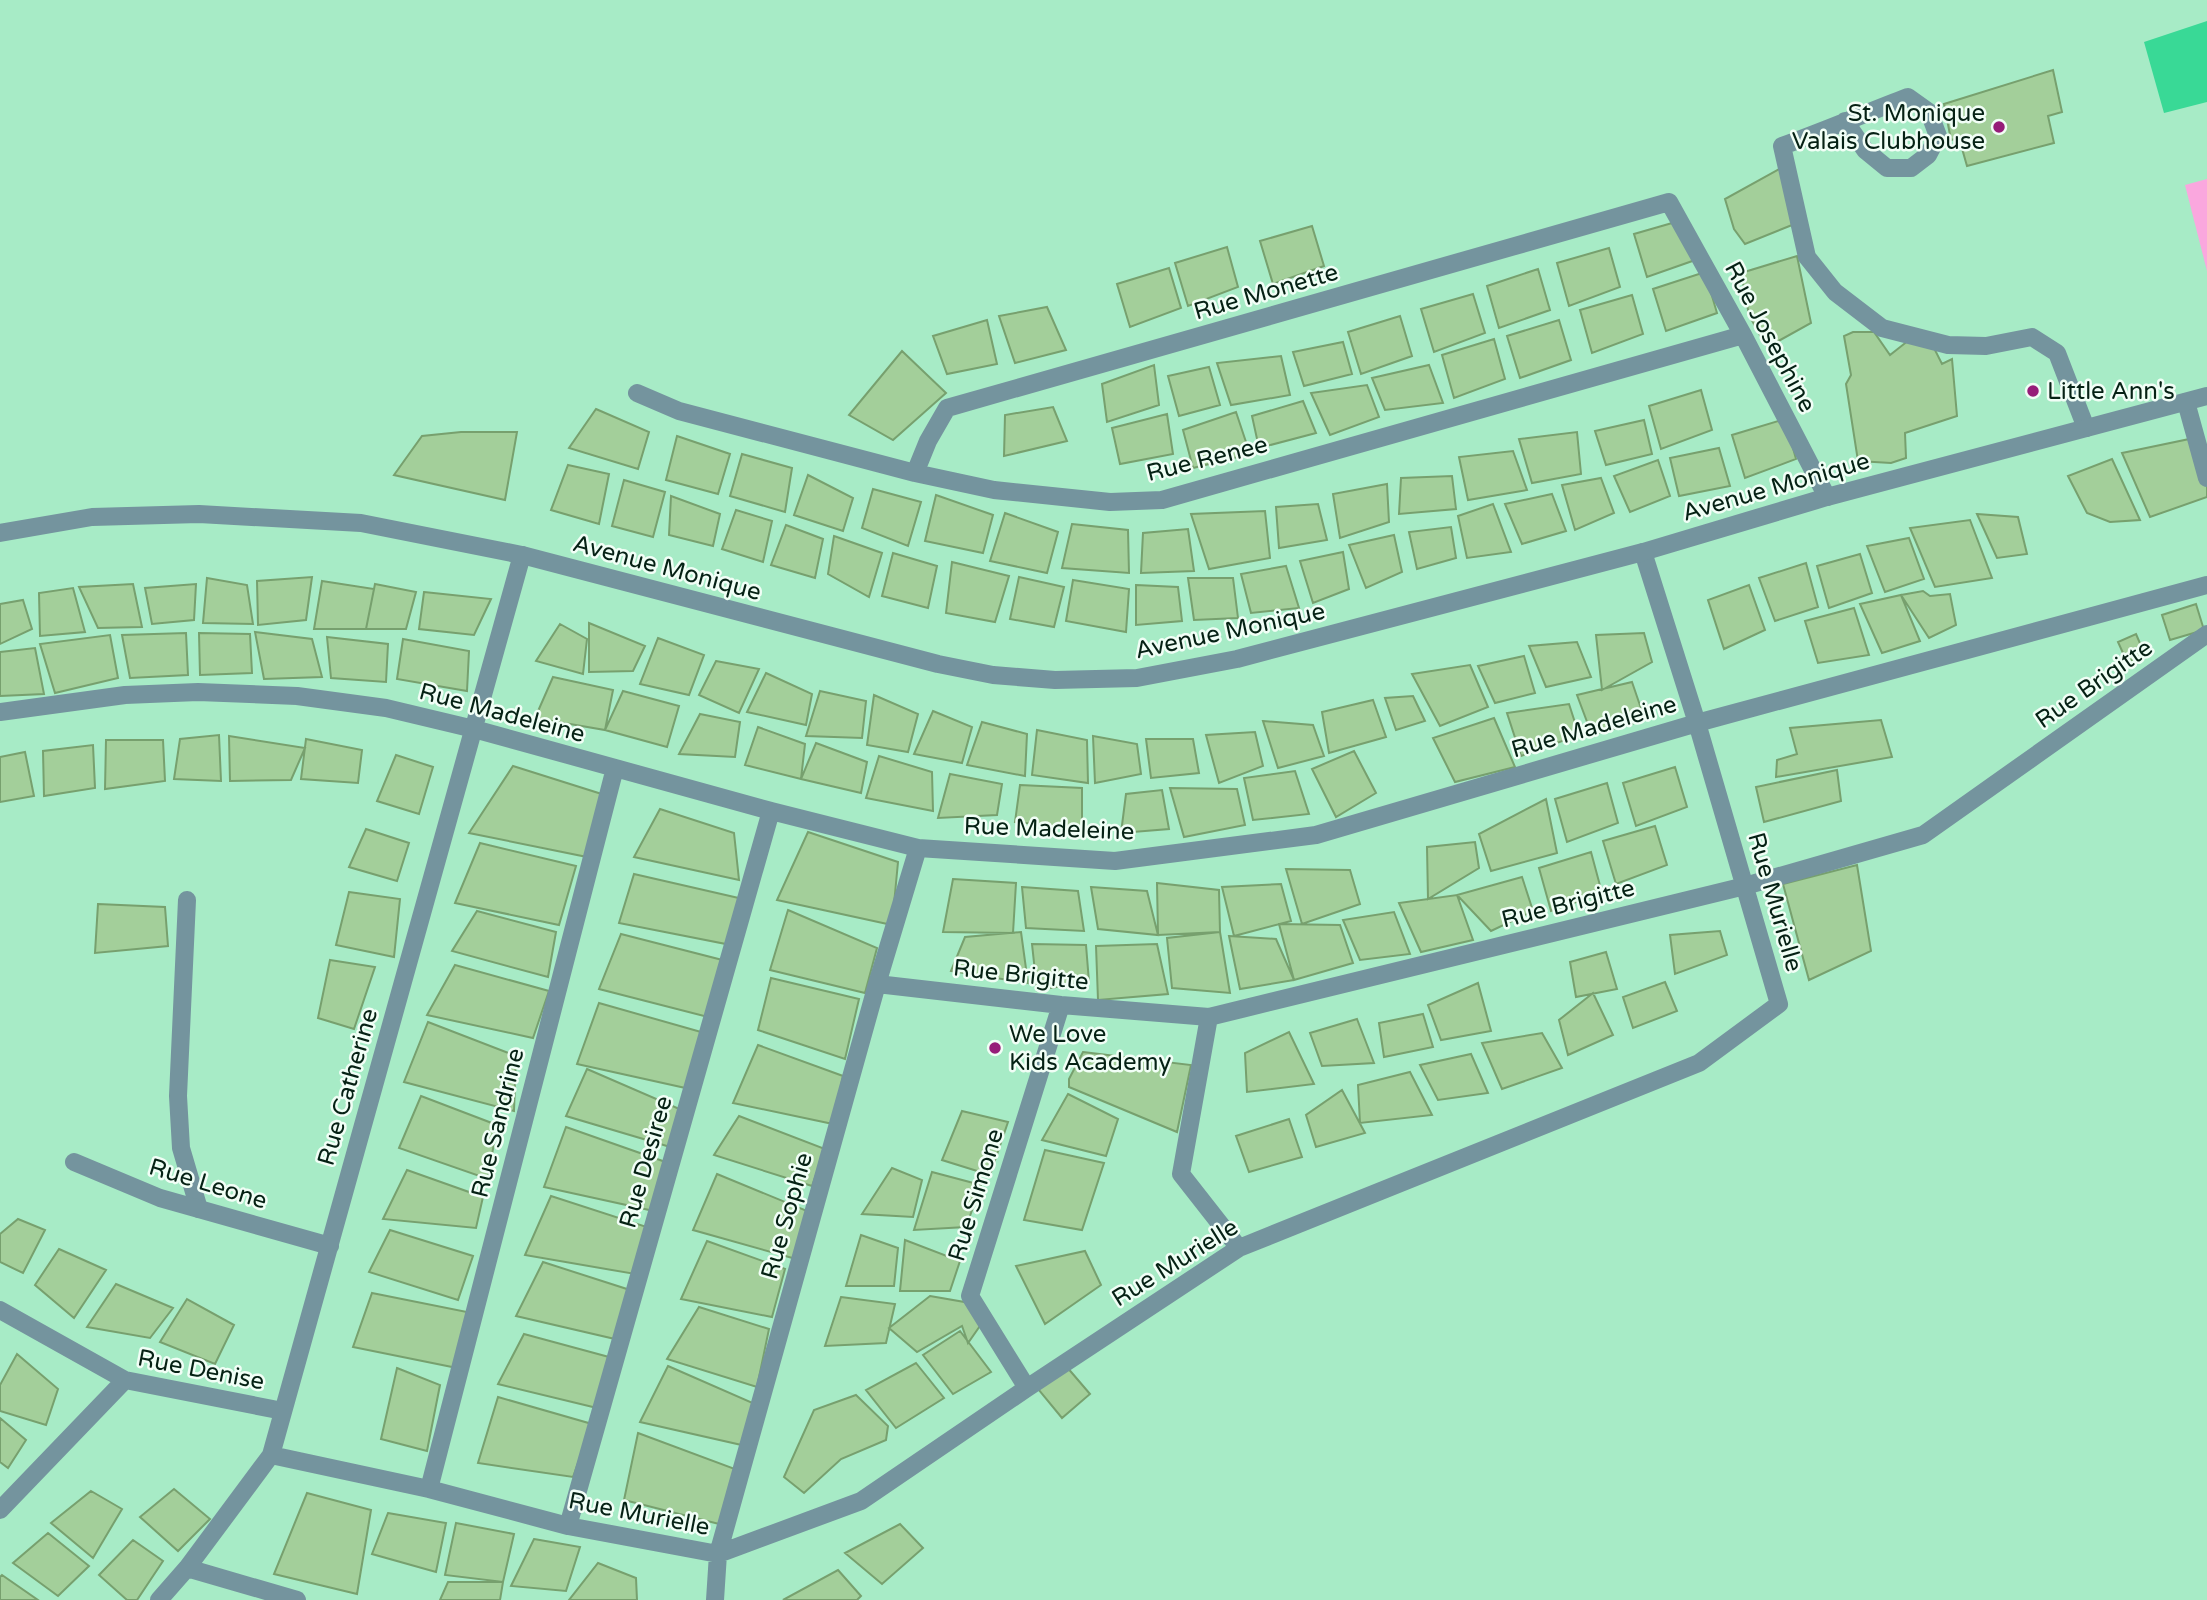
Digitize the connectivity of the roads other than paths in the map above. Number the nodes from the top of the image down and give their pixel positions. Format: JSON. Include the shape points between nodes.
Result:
{"nodes":[{"id":1,"x":1845,"y":121,"type":"junction"},
{"id":2,"x":1669,"y":202,"type":"joint"},
{"id":3,"x":1743,"y":335,"type":"junction"},
{"id":4,"x":637,"y":393,"type":"dead end"},
{"id":5,"x":2207,"y":396,"type":"edge"},
{"id":6,"x":2186,"y":402,"type":"junction"},
{"id":7,"x":2086,"y":428,"type":"junction"},
{"id":8,"x":915,"y":473,"type":"junction"},
{"id":9,"x":2207,"y":478,"type":"edge"},
{"id":10,"x":1826,"y":497,"type":"junction"},
{"id":11,"x":0,"y":533,"type":"edge"},
{"id":12,"x":1643,"y":552,"type":"junction"},
{"id":13,"x":522,"y":555,"type":"junction"},
{"id":14,"x":2207,"y":585,"type":"edge"},
{"id":15,"x":2207,"y":634,"type":"edge"},
{"id":16,"x":0,"y":712,"type":"edge"},
{"id":17,"x":1697,"y":723,"type":"junction"},
{"id":18,"x":474,"y":729,"type":"junction"},
{"id":19,"x":615,"y":768,"type":"junction"},
{"id":20,"x":771,"y":811,"type":"junction"},
{"id":21,"x":918,"y":848,"type":"junction"},
{"id":22,"x":1745,"y":886,"type":"junction"},
{"id":23,"x":187,"y":900,"type":"dead end"},
{"id":24,"x":877,"y":984,"type":"junction"},
{"id":25,"x":1061,"y":1005,"type":"junction"},
{"id":26,"x":1209,"y":1017,"type":"junction"},
{"id":27,"x":74,"y":1162,"type":"dead end"},
{"id":28,"x":199,"y":1209,"type":"junction"},
{"id":29,"x":330,"y":1246,"type":"junction"},
{"id":30,"x":1239,"y":1248,"type":"junction"},
{"id":31,"x":0,"y":1310,"type":"edge"},
{"id":32,"x":125,"y":1381,"type":"junction"},
{"id":33,"x":1027,"y":1388,"type":"junction"},
{"id":34,"x":283,"y":1411,"type":"junction"},
{"id":35,"x":271,"y":1455,"type":"junction"},
{"id":36,"x":429,"y":1489,"type":"junction"},
{"id":37,"x":1,"y":1507,"type":"edge"},
{"id":38,"x":568,"y":1526,"type":"junction"},
{"id":39,"x":718,"y":1554,"type":"junction"},
{"id":40,"x":187,"y":1569,"type":"junction"},
{"id":41,"x":159,"y":1600,"type":"edge"},
{"id":42,"x":297,"y":1600,"type":"edge"},
{"id":43,"x":715,"y":1600,"type":"edge"}],
"edges":[{"from":1,"to":1,"type":"street","via":[[1865,150],[1887,168],[1912,168],[1928,155],[1938,135],[1929,113],[1908,97]]},
{"from":1,"to":7,"type":"street","via":[[1782,146],[1807,257],[1835,292],[1882,328],[1948,345],[1986,345],[2032,337],[2057,353]]},
{"from":2,"to":3,"type":"street","name":"Rue Josephine"},
{"from":2,"to":8,"type":"street","name":"Rue Monette","via":[[947,408]]},
{"from":3,"to":8,"type":"street","name":"Rue Renee","via":[[1162,500],[1053,497]]},
{"from":3,"to":10,"type":"street","name":"Rue Josephine"},
{"from":4,"to":8,"type":"street","name":"Rue Renee","via":[[679,411]]},
{"from":5,"to":6,"type":"street","name":"Avenue Monique"},
{"from":6,"to":7,"type":"street","name":"Avenue Monique"},
{"from":6,"to":9,"type":"street"},
{"from":7,"to":10,"type":"street","name":"Avenue Monique"},
{"from":10,"to":12,"type":"street","name":"Avenue Monique"},
{"from":11,"to":13,"type":"street","name":"Avenue Monique","via":[[92,517],[199,514],[361,523]]},
{"from":12,"to":13,"type":"street","name":"Avenue Monique","via":[[1237,659],[1137,678],[1055,680],[938,664]]},
{"from":12,"to":17,"type":"street","name":"Rue Murielle"},
{"from":13,"to":18,"type":"street","name":"Rue Catherine"},
{"from":14,"to":17,"type":"street","name":"Rue Madeleine"},
{"from":15,"to":22,"type":"street","name":"Rue Brigitte","via":[[1923,835]]},
{"from":16,"to":18,"type":"street","name":"Rue Madeleine","via":[[125,695],[198,692],[297,696],[373,706]]},
{"from":17,"to":21,"type":"street","name":"Rue Madeleine","via":[[1316,835],[1115,861]]},
{"from":17,"to":22,"type":"street","name":"Rue Murielle"},
{"from":18,"to":19,"type":"street","name":"Rue Madeleine"},
{"from":18,"to":29,"type":"street","name":"Rue Catherine"},
{"from":19,"to":20,"type":"street","name":"Rue Madeleine"},
{"from":19,"to":36,"type":"street","name":"Rue Sandrine"},
{"from":20,"to":21,"type":"street","name":"Rue Madeleine"},
{"from":20,"to":38,"type":"street","name":"Rue Desiree"},
{"from":21,"to":24,"type":"street","name":"Rue Sophie"},
{"from":22,"to":26,"type":"street","name":"Rue Brigitte"},
{"from":22,"to":30,"type":"street","name":"Rue Murielle","via":[[1779,1004],[1699,1062]]},
{"from":23,"to":28,"type":"street","via":[[178,1096],[181,1149]]},
{"from":24,"to":25,"type":"street","name":"Rue Brigitte"},
{"from":24,"to":39,"type":"street","name":"Rue Sophie"},
{"from":25,"to":26,"type":"street","name":"Rue Brigitte"},
{"from":25,"to":33,"type":"street","name":"Rue Simone","via":[[970,1296]]},
{"from":26,"to":30,"type":"street","via":[[1181,1174]]},
{"from":27,"to":28,"type":"street","name":"Rue Leone"},
{"from":28,"to":29,"type":"street","name":"Rue Leone"},
{"from":29,"to":34,"type":"street","name":"Rue Catherine"},
{"from":30,"to":33,"type":"street","name":"Rue Murielle"},
{"from":31,"to":32,"type":"street","name":"Rue Denise"},
{"from":32,"to":34,"type":"street","name":"Rue Denise"},
{"from":32,"to":37,"type":"street"},
{"from":33,"to":39,"type":"street","name":"Rue Murielle","via":[[861,1501]]},
{"from":34,"to":35,"type":"street","name":"Rue Catherine"},
{"from":35,"to":36,"type":"street","name":"Rue Murielle"},
{"from":35,"to":40,"type":"street","name":"Rue Catherine"},
{"from":36,"to":38,"type":"street","name":"Rue Murielle"},
{"from":38,"to":39,"type":"street","name":"Rue Murielle"},
{"from":39,"to":43,"type":"street","name":"Rue Sophie"},
{"from":40,"to":41,"type":"street","name":"Rue Catherine"},
{"from":40,"to":42,"type":"street"}]}
